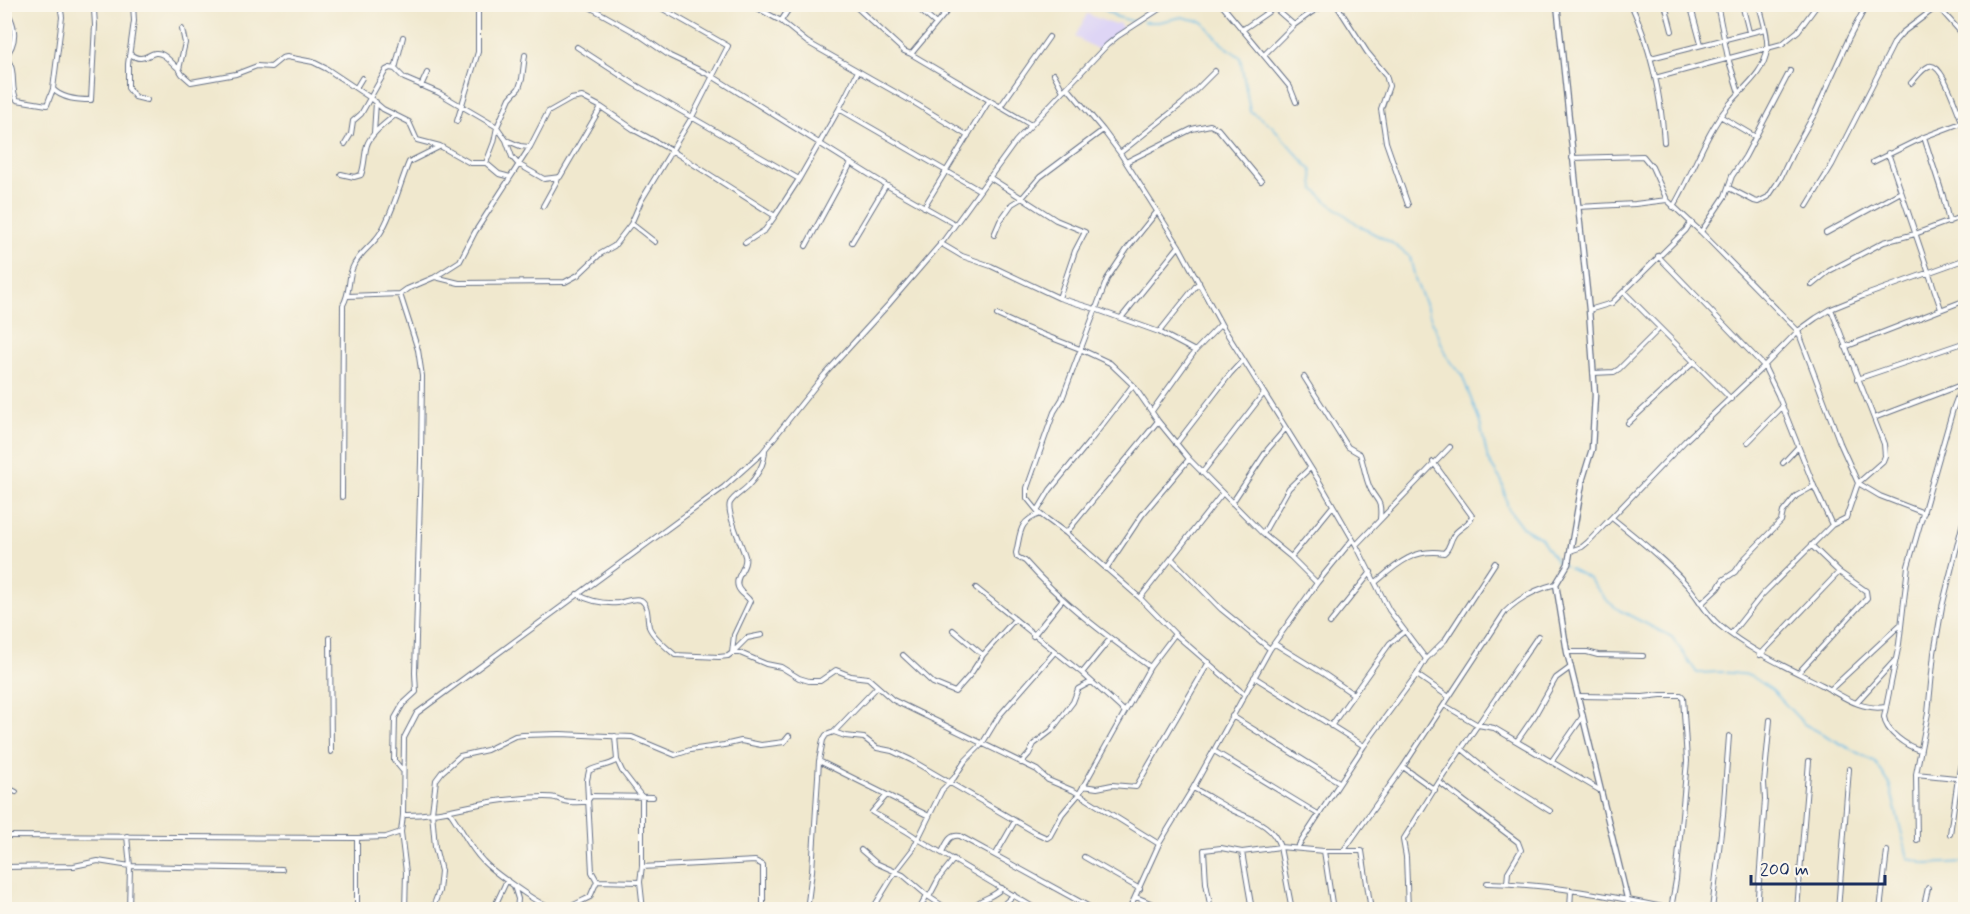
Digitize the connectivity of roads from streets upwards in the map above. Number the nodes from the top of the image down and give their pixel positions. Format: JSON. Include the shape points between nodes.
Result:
{"nodes":[{"id":1,"x":60,"y":4,"type":"edge"},
{"id":2,"x":89,"y":4,"type":"edge"},
{"id":3,"x":133,"y":4,"type":"edge"},
{"id":4,"x":478,"y":4,"type":"edge"},
{"id":5,"x":584,"y":4,"type":"edge"},
{"id":6,"x":654,"y":4,"type":"edge"},
{"id":7,"x":750,"y":4,"type":"edge"},
{"id":8,"x":792,"y":4,"type":"edge"},
{"id":9,"x":853,"y":4,"type":"edge"},
{"id":10,"x":913,"y":4,"type":"edge"},
{"id":11,"x":953,"y":4,"type":"edge"},
{"id":12,"x":1167,"y":4,"type":"edge"},
{"id":13,"x":1221,"y":4,"type":"edge"},
{"id":14,"x":1327,"y":4,"type":"edge"},
{"id":15,"x":1336,"y":4,"type":"edge"},
{"id":16,"x":1557,"y":4,"type":"edge"},
{"id":17,"x":1631,"y":4,"type":"edge"},
{"id":18,"x":1665,"y":4,"type":"edge"},
{"id":19,"x":1690,"y":4,"type":"edge"},
{"id":20,"x":1717,"y":4,"type":"edge"},
{"id":21,"x":1742,"y":4,"type":"edge"},
{"id":22,"x":1760,"y":4,"type":"edge"},
{"id":23,"x":1818,"y":4,"type":"edge"},
{"id":24,"x":1867,"y":4,"type":"edge"},
{"id":25,"x":1272,"y":6,"type":"edge"},
{"id":26,"x":4,"y":16,"type":"edge"},
{"id":27,"x":781,"y":21,"type":"junction"},
{"id":28,"x":936,"y":24,"type":"junction"},
{"id":29,"x":1294,"y":26,"type":"junction"},
{"id":30,"x":182,"y":28,"type":"dead end"},
{"id":31,"x":1765,"y":29,"type":"junction"},
{"id":32,"x":1242,"y":30,"type":"junction"},
{"id":33,"x":1672,"y":31,"type":"dead end"},
{"id":34,"x":1749,"y":32,"type":"junction"},
{"id":35,"x":403,"y":37,"type":"dead end"},
{"id":36,"x":1049,"y":37,"type":"dead end"},
{"id":37,"x":1965,"y":38,"type":"edge"},
{"id":38,"x":1724,"y":39,"type":"junction"},
{"id":39,"x":1701,"y":45,"type":"junction"},
{"id":40,"x":577,"y":47,"type":"dead end"},
{"id":41,"x":1768,"y":49,"type":"junction"},
{"id":42,"x":130,"y":54,"type":"junction"},
{"id":43,"x":911,"y":54,"type":"junction"},
{"id":44,"x":525,"y":55,"type":"dead end"},
{"id":45,"x":1264,"y":55,"type":"junction"},
{"id":46,"x":5,"y":58,"type":"edge"},
{"id":47,"x":1651,"y":58,"type":"junction"},
{"id":48,"x":1728,"y":58,"type":"junction"},
{"id":49,"x":179,"y":69,"type":"junction"},
{"id":50,"x":395,"y":69,"type":"junction"},
{"id":51,"x":1215,"y":70,"type":"dead end"},
{"id":52,"x":858,"y":71,"type":"junction"},
{"id":53,"x":1790,"y":71,"type":"dead end"},
{"id":54,"x":427,"y":73,"type":"dead end"},
{"id":55,"x":1054,"y":74,"type":"dead end"},
{"id":56,"x":712,"y":76,"type":"junction"},
{"id":57,"x":362,"y":78,"type":"dead end"},
{"id":58,"x":1655,"y":78,"type":"junction"},
{"id":59,"x":1911,"y":82,"type":"dead end"},
{"id":60,"x":421,"y":86,"type":"junction"},
{"id":61,"x":356,"y":88,"type":"junction"},
{"id":62,"x":53,"y":89,"type":"junction"},
{"id":63,"x":1065,"y":89,"type":"junction"},
{"id":64,"x":1739,"y":93,"type":"junction"},
{"id":65,"x":369,"y":97,"type":"junction"},
{"id":66,"x":147,"y":100,"type":"dead end"},
{"id":67,"x":989,"y":101,"type":"junction"},
{"id":68,"x":376,"y":102,"type":"junction"},
{"id":69,"x":1296,"y":102,"type":"dead end"},
{"id":70,"x":461,"y":105,"type":"junction"},
{"id":71,"x":601,"y":106,"type":"junction"},
{"id":72,"x":1000,"y":107,"type":"junction"},
{"id":73,"x":839,"y":109,"type":"junction"},
{"id":74,"x":396,"y":115,"type":"junction"},
{"id":75,"x":1720,"y":116,"type":"junction"},
{"id":76,"x":692,"y":117,"type":"junction"},
{"id":77,"x":457,"y":121,"type":"dead end"},
{"id":78,"x":1961,"y":123,"type":"junction"},
{"id":79,"x":1031,"y":125,"type":"junction"},
{"id":80,"x":497,"y":127,"type":"junction"},
{"id":81,"x":1103,"y":130,"type":"junction"},
{"id":82,"x":1965,"y":130,"type":"edge"},
{"id":83,"x":374,"y":134,"type":"junction"},
{"id":84,"x":968,"y":136,"type":"junction"},
{"id":85,"x":1754,"y":136,"type":"junction"},
{"id":86,"x":1924,"y":137,"type":"junction"},
{"id":87,"x":506,"y":140,"type":"junction"},
{"id":88,"x":1664,"y":142,"type":"dead end"},
{"id":89,"x":345,"y":144,"type":"dead end"},
{"id":90,"x":818,"y":144,"type":"junction"},
{"id":91,"x":440,"y":146,"type":"junction"},
{"id":92,"x":530,"y":147,"type":"junction"},
{"id":93,"x":671,"y":150,"type":"junction"},
{"id":94,"x":1120,"y":153,"type":"junction"},
{"id":95,"x":1888,"y":153,"type":"junction"},
{"id":96,"x":1572,"y":158,"type":"junction"},
{"id":97,"x":1126,"y":162,"type":"junction"},
{"id":98,"x":1873,"y":162,"type":"dead end"},
{"id":99,"x":851,"y":163,"type":"junction"},
{"id":100,"x":486,"y":164,"type":"junction"},
{"id":101,"x":518,"y":164,"type":"junction"},
{"id":102,"x":946,"y":171,"type":"junction"},
{"id":103,"x":341,"y":174,"type":"dead end"},
{"id":104,"x":510,"y":177,"type":"junction"},
{"id":105,"x":560,"y":177,"type":"junction"},
{"id":106,"x":989,"y":177,"type":"junction"},
{"id":107,"x":799,"y":179,"type":"junction"},
{"id":108,"x":1261,"y":181,"type":"dead end"},
{"id":109,"x":886,"y":185,"type":"junction"},
{"id":110,"x":1729,"y":188,"type":"junction"},
{"id":111,"x":979,"y":190,"type":"junction"},
{"id":112,"x":1901,"y":192,"type":"junction"},
{"id":113,"x":1022,"y":198,"type":"junction"},
{"id":114,"x":1667,"y":200,"type":"junction"},
{"id":115,"x":1408,"y":205,"type":"dead end"},
{"id":116,"x":543,"y":206,"type":"dead end"},
{"id":117,"x":1807,"y":206,"type":"dead end"},
{"id":118,"x":924,"y":207,"type":"junction"},
{"id":119,"x":1578,"y":207,"type":"junction"},
{"id":120,"x":1673,"y":207,"type":"junction"},
{"id":121,"x":1156,"y":213,"type":"junction"},
{"id":122,"x":1965,"y":215,"type":"edge"},
{"id":123,"x":775,"y":216,"type":"junction"},
{"id":124,"x":1691,"y":222,"type":"junction"},
{"id":125,"x":1949,"y":222,"type":"junction"},
{"id":126,"x":632,"y":224,"type":"junction"},
{"id":127,"x":955,"y":224,"type":"junction"},
{"id":128,"x":1701,"y":232,"type":"junction"},
{"id":129,"x":1826,"y":233,"type":"dead end"},
{"id":130,"x":1915,"y":234,"type":"junction"},
{"id":131,"x":994,"y":235,"type":"dead end"},
{"id":132,"x":655,"y":242,"type":"dead end"},
{"id":133,"x":852,"y":242,"type":"dead end"},
{"id":134,"x":745,"y":243,"type":"dead end"},
{"id":135,"x":940,"y":243,"type":"junction"},
{"id":136,"x":806,"y":246,"type":"dead end"},
{"id":137,"x":1179,"y":246,"type":"junction"},
{"id":138,"x":1658,"y":256,"type":"junction"},
{"id":139,"x":1965,"y":259,"type":"edge"},
{"id":140,"x":1930,"y":271,"type":"junction"},
{"id":141,"x":435,"y":278,"type":"junction"},
{"id":142,"x":1199,"y":282,"type":"junction"},
{"id":143,"x":1812,"y":285,"type":"dead end"},
{"id":144,"x":1624,"y":292,"type":"junction"},
{"id":145,"x":400,"y":294,"type":"junction"},
{"id":146,"x":348,"y":296,"type":"junction"},
{"id":147,"x":1059,"y":298,"type":"junction"},
{"id":148,"x":1965,"y":300,"type":"edge"},
{"id":149,"x":1095,"y":309,"type":"junction"},
{"id":150,"x":1831,"y":309,"type":"junction"},
{"id":151,"x":1941,"y":309,"type":"junction"},
{"id":152,"x":1588,"y":310,"type":"junction"},
{"id":153,"x":997,"y":315,"type":"dead end"},
{"id":154,"x":1121,"y":318,"type":"junction"},
{"id":155,"x":1221,"y":324,"type":"junction"},
{"id":156,"x":1660,"y":328,"type":"junction"},
{"id":157,"x":1798,"y":331,"type":"junction"},
{"id":158,"x":1159,"y":332,"type":"junction"},
{"id":159,"x":1965,"y":342,"type":"edge"},
{"id":160,"x":1845,"y":346,"type":"junction"},
{"id":161,"x":1080,"y":349,"type":"junction"},
{"id":162,"x":1195,"y":351,"type":"junction"},
{"id":163,"x":1243,"y":360,"type":"junction"},
{"id":164,"x":1695,"y":361,"type":"junction"},
{"id":165,"x":1764,"y":366,"type":"junction"},
{"id":166,"x":1593,"y":372,"type":"junction"},
{"id":167,"x":1304,"y":376,"type":"dead end"},
{"id":168,"x":1857,"y":379,"type":"junction"},
{"id":169,"x":1964,"y":384,"type":"edge"},
{"id":170,"x":1133,"y":385,"type":"junction"},
{"id":171,"x":1264,"y":393,"type":"junction"},
{"id":172,"x":1731,"y":399,"type":"junction"},
{"id":173,"x":1782,"y":407,"type":"junction"},
{"id":174,"x":1152,"y":411,"type":"junction"},
{"id":175,"x":1874,"y":418,"type":"junction"},
{"id":176,"x":1158,"y":421,"type":"junction"},
{"id":177,"x":1628,"y":423,"type":"dead end"},
{"id":178,"x":1286,"y":428,"type":"junction"},
{"id":179,"x":1748,"y":442,"type":"dead end"},
{"id":180,"x":1176,"y":444,"type":"junction"},
{"id":181,"x":1449,"y":447,"type":"dead end"},
{"id":182,"x":1798,"y":447,"type":"junction"},
{"id":183,"x":765,"y":450,"type":"junction"},
{"id":184,"x":1189,"y":459,"type":"junction"},
{"id":185,"x":1433,"y":462,"type":"junction"},
{"id":186,"x":1783,"y":464,"type":"dead end"},
{"id":187,"x":1310,"y":468,"type":"junction"},
{"id":188,"x":1202,"y":473,"type":"junction"},
{"id":189,"x":1858,"y":483,"type":"junction"},
{"id":190,"x":1814,"y":486,"type":"junction"},
{"id":191,"x":1222,"y":494,"type":"junction"},
{"id":192,"x":342,"y":497,"type":"dead end"},
{"id":193,"x":1232,"y":503,"type":"junction"},
{"id":194,"x":1332,"y":507,"type":"junction"},
{"id":195,"x":1965,"y":510,"type":"edge"},
{"id":196,"x":1039,"y":512,"type":"junction"},
{"id":197,"x":1924,"y":513,"type":"junction"},
{"id":198,"x":1612,"y":517,"type":"junction"},
{"id":199,"x":1380,"y":519,"type":"junction"},
{"id":200,"x":1832,"y":525,"type":"junction"},
{"id":201,"x":1066,"y":533,"type":"junction"},
{"id":202,"x":1263,"y":534,"type":"junction"},
{"id":203,"x":1352,"y":540,"type":"junction"},
{"id":204,"x":1356,"y":545,"type":"junction"},
{"id":205,"x":1811,"y":545,"type":"junction"},
{"id":206,"x":1569,"y":551,"type":"junction"},
{"id":207,"x":1291,"y":557,"type":"junction"},
{"id":208,"x":1172,"y":559,"type":"junction"},
{"id":209,"x":1495,"y":563,"type":"dead end"},
{"id":210,"x":1106,"y":568,"type":"junction"},
{"id":211,"x":1371,"y":572,"type":"junction"},
{"id":212,"x":1839,"y":572,"type":"junction"},
{"id":213,"x":1376,"y":582,"type":"junction"},
{"id":214,"x":1317,"y":583,"type":"junction"},
{"id":215,"x":1556,"y":584,"type":"junction"},
{"id":216,"x":976,"y":588,"type":"dead end"},
{"id":217,"x":577,"y":594,"type":"junction"},
{"id":218,"x":1140,"y":598,"type":"junction"},
{"id":219,"x":1063,"y":599,"type":"junction"},
{"id":220,"x":1701,"y":604,"type":"junction"},
{"id":221,"x":1015,"y":619,"type":"junction"},
{"id":222,"x":1330,"y":623,"type":"dead end"},
{"id":223,"x":1902,"y":624,"type":"junction"},
{"id":224,"x":953,"y":630,"type":"dead end"},
{"id":225,"x":1405,"y":631,"type":"junction"},
{"id":226,"x":1175,"y":634,"type":"junction"},
{"id":227,"x":1731,"y":634,"type":"junction"},
{"id":228,"x":762,"y":635,"type":"dead end"},
{"id":229,"x":1033,"y":636,"type":"junction"},
{"id":230,"x":1538,"y":636,"type":"dead end"},
{"id":231,"x":330,"y":638,"type":"dead end"},
{"id":232,"x":1110,"y":639,"type":"junction"},
{"id":233,"x":1275,"y":644,"type":"junction"},
{"id":234,"x":1270,"y":649,"type":"junction"},
{"id":235,"x":1567,"y":652,"type":"junction"},
{"id":236,"x":732,"y":653,"type":"junction"},
{"id":237,"x":1054,"y":653,"type":"junction"},
{"id":238,"x":903,"y":655,"type":"dead end"},
{"id":239,"x":983,"y":655,"type":"junction"},
{"id":240,"x":1760,"y":655,"type":"junction"},
{"id":241,"x":1643,"y":656,"type":"dead end"},
{"id":242,"x":1896,"y":658,"type":"junction"},
{"id":243,"x":1426,"y":659,"type":"junction"},
{"id":244,"x":1209,"y":662,"type":"junction"},
{"id":245,"x":1150,"y":667,"type":"junction"},
{"id":246,"x":1571,"y":667,"type":"junction"},
{"id":247,"x":1082,"y":673,"type":"junction"},
{"id":248,"x":1798,"y":673,"type":"junction"},
{"id":249,"x":1417,"y":674,"type":"junction"},
{"id":250,"x":1254,"y":677,"type":"junction"},
{"id":251,"x":1091,"y":682,"type":"junction"},
{"id":252,"x":877,"y":687,"type":"junction"},
{"id":253,"x":1830,"y":690,"type":"junction"},
{"id":254,"x":1244,"y":694,"type":"junction"},
{"id":255,"x":1353,"y":694,"type":"junction"},
{"id":256,"x":1578,"y":696,"type":"junction"},
{"id":257,"x":1449,"y":697,"type":"junction"},
{"id":258,"x":1856,"y":703,"type":"junction"},
{"id":259,"x":1444,"y":705,"type":"junction"},
{"id":260,"x":1885,"y":707,"type":"junction"},
{"id":261,"x":1874,"y":709,"type":"junction"},
{"id":262,"x":1124,"y":711,"type":"junction"},
{"id":263,"x":1232,"y":716,"type":"junction"},
{"id":264,"x":1583,"y":716,"type":"junction"},
{"id":265,"x":1770,"y":720,"type":"dead end"},
{"id":266,"x":1884,"y":720,"type":"junction"},
{"id":267,"x":1478,"y":725,"type":"junction"},
{"id":268,"x":1331,"y":726,"type":"junction"},
{"id":269,"x":834,"y":732,"type":"junction"},
{"id":270,"x":615,"y":736,"type":"junction"},
{"id":271,"x":789,"y":736,"type":"dead end"},
{"id":272,"x":1729,"y":736,"type":"dead end"},
{"id":273,"x":1965,"y":740,"type":"edge"},
{"id":274,"x":1517,"y":741,"type":"junction"},
{"id":275,"x":982,"y":744,"type":"junction"},
{"id":276,"x":1364,"y":746,"type":"junction"},
{"id":277,"x":1462,"y":749,"type":"junction"},
{"id":278,"x":1920,"y":750,"type":"junction"},
{"id":279,"x":1214,"y":751,"type":"junction"},
{"id":280,"x":331,"y":752,"type":"dead end"},
{"id":281,"x":617,"y":760,"type":"junction"},
{"id":282,"x":1809,"y":760,"type":"dead end"},
{"id":283,"x":819,"y":761,"type":"junction"},
{"id":284,"x":1551,"y":762,"type":"junction"},
{"id":285,"x":1021,"y":763,"type":"junction"},
{"id":286,"x":1403,"y":767,"type":"junction"},
{"id":287,"x":1849,"y":769,"type":"dead end"},
{"id":288,"x":402,"y":770,"type":"junction"},
{"id":289,"x":1916,"y":774,"type":"junction"},
{"id":290,"x":1958,"y":778,"type":"junction"},
{"id":291,"x":1965,"y":779,"type":"edge"},
{"id":292,"x":950,"y":782,"type":"junction"},
{"id":293,"x":1340,"y":782,"type":"junction"},
{"id":294,"x":1439,"y":782,"type":"junction"},
{"id":295,"x":4,"y":786,"type":"edge"},
{"id":296,"x":1083,"y":786,"type":"junction"},
{"id":297,"x":1193,"y":788,"type":"junction"},
{"id":298,"x":1435,"y":789,"type":"junction"},
{"id":299,"x":1601,"y":791,"type":"junction"},
{"id":300,"x":16,"y":792,"type":"dead end"},
{"id":301,"x":1079,"y":794,"type":"junction"},
{"id":302,"x":887,"y":795,"type":"junction"},
{"id":303,"x":642,"y":797,"type":"junction"},
{"id":304,"x":653,"y":797,"type":"dead end"},
{"id":305,"x":587,"y":802,"type":"junction"},
{"id":306,"x":449,"y":811,"type":"junction"},
{"id":307,"x":1550,"y":811,"type":"dead end"},
{"id":308,"x":432,"y":812,"type":"junction"},
{"id":309,"x":1318,"y":814,"type":"junction"},
{"id":310,"x":403,"y":815,"type":"junction"},
{"id":311,"x":929,"y":816,"type":"junction"},
{"id":312,"x":1015,"y":821,"type":"junction"},
{"id":313,"x":400,"y":832,"type":"junction"},
{"id":314,"x":1950,"y":834,"type":"dead end"},
{"id":315,"x":4,"y":836,"type":"edge"},
{"id":316,"x":127,"y":836,"type":"junction"},
{"id":317,"x":357,"y":838,"type":"junction"},
{"id":318,"x":918,"y":839,"type":"junction"},
{"id":319,"x":1917,"y":840,"type":"dead end"},
{"id":320,"x":1159,"y":844,"type":"junction"},
{"id":321,"x":1280,"y":847,"type":"junction"},
{"id":322,"x":1297,"y":848,"type":"junction"},
{"id":323,"x":861,"y":850,"type":"dead end"},
{"id":324,"x":1344,"y":850,"type":"junction"},
{"id":325,"x":1324,"y":851,"type":"junction"},
{"id":326,"x":1887,"y":851,"type":"dead end"},
{"id":327,"x":942,"y":852,"type":"junction"},
{"id":328,"x":1242,"y":852,"type":"junction"},
{"id":329,"x":996,"y":854,"type":"junction"},
{"id":330,"x":1084,"y":857,"type":"dead end"},
{"id":331,"x":954,"y":859,"type":"junction"},
{"id":332,"x":130,"y":866,"type":"junction"},
{"id":333,"x":4,"y":867,"type":"edge"},
{"id":334,"x":642,"y":867,"type":"junction"},
{"id":335,"x":282,"y":869,"type":"dead end"},
{"id":336,"x":896,"y":871,"type":"junction"},
{"id":337,"x":507,"y":880,"type":"junction"},
{"id":338,"x":597,"y":881,"type":"junction"},
{"id":339,"x":640,"y":882,"type":"junction"},
{"id":340,"x":1487,"y":883,"type":"dead end"},
{"id":341,"x":1507,"y":883,"type":"junction"},
{"id":342,"x":514,"y":885,"type":"junction"},
{"id":343,"x":1002,"y":888,"type":"junction"},
{"id":344,"x":1928,"y":888,"type":"dead end"},
{"id":345,"x":1140,"y":889,"type":"junction"},
{"id":346,"x":1571,"y":890,"type":"junction"},
{"id":347,"x":1014,"y":895,"type":"junction"},
{"id":348,"x":928,"y":896,"type":"junction"},
{"id":349,"x":1136,"y":897,"type":"junction"},
{"id":350,"x":1627,"y":899,"type":"junction"},
{"id":351,"x":1838,"y":907,"type":"edge"},
{"id":352,"x":357,"y":908,"type":"edge"},
{"id":353,"x":129,"y":909,"type":"edge"},
{"id":354,"x":405,"y":909,"type":"edge"},
{"id":355,"x":432,"y":909,"type":"edge"},
{"id":356,"x":493,"y":909,"type":"edge"},
{"id":357,"x":518,"y":909,"type":"edge"},
{"id":358,"x":644,"y":909,"type":"edge"},
{"id":359,"x":763,"y":909,"type":"edge"},
{"id":360,"x":807,"y":909,"type":"edge"},
{"id":361,"x":872,"y":909,"type":"edge"},
{"id":362,"x":919,"y":909,"type":"edge"},
{"id":363,"x":949,"y":909,"type":"edge"},
{"id":364,"x":972,"y":909,"type":"edge"},
{"id":365,"x":1005,"y":909,"type":"edge"},
{"id":366,"x":1038,"y":909,"type":"edge"},
{"id":367,"x":1095,"y":909,"type":"edge"},
{"id":368,"x":1129,"y":909,"type":"edge"},
{"id":369,"x":1167,"y":909,"type":"edge"},
{"id":370,"x":1211,"y":909,"type":"edge"},
{"id":371,"x":1252,"y":909,"type":"edge"},
{"id":372,"x":1292,"y":909,"type":"edge"},
{"id":373,"x":1333,"y":909,"type":"edge"},
{"id":374,"x":1371,"y":909,"type":"edge"},
{"id":375,"x":1408,"y":909,"type":"edge"},
{"id":376,"x":1570,"y":909,"type":"edge"},
{"id":377,"x":1630,"y":909,"type":"edge"},
{"id":378,"x":1672,"y":909,"type":"edge"},
{"id":379,"x":1712,"y":909,"type":"edge"},
{"id":380,"x":1757,"y":909,"type":"edge"},
{"id":381,"x":1797,"y":909,"type":"edge"},
{"id":382,"x":1857,"y":909,"type":"edge"},
{"id":383,"x":1880,"y":909,"type":"edge"},
{"id":384,"x":1923,"y":909,"type":"edge"}],
"edges":[{"from":1,"to":62,"type":"street","via":[[62,17]]},
{"from":2,"to":62,"type":"street","via":[[94,10],[95,31],[91,99],[67,98]]},
{"from":3,"to":42,"type":"street"},
{"from":4,"to":70,"type":"street","via":[[478,52]]},
{"from":5,"to":56,"type":"street","via":[[670,56]]},
{"from":6,"to":56,"type":"street","via":[[728,46]]},
{"from":7,"to":27,"type":"street"},
{"from":8,"to":27,"type":"street"},
{"from":9,"to":43,"type":"street"},
{"from":10,"to":28,"type":"street"},
{"from":11,"to":28,"type":"street"},
{"from":12,"to":63,"type":"street","via":[[1107,45]]},
{"from":13,"to":32,"type":"street"},
{"from":14,"to":29,"type":"street"},
{"from":15,"to":115,"type":"street","via":[[1386,75],[1389,86],[1381,109],[1386,142]]},
{"from":16,"to":96,"type":"street"},
{"from":17,"to":47,"type":"street"},
{"from":18,"to":33,"type":"street"},
{"from":19,"to":39,"type":"street"},
{"from":20,"to":38,"type":"street"},
{"from":21,"to":34,"type":"street"},
{"from":22,"to":31,"type":"street"},
{"from":23,"to":41,"type":"street","via":[[1791,39]]},
{"from":24,"to":110,"type":"street","via":[[1816,111],[1768,197],[1758,202]]},
{"from":25,"to":29,"type":"street"},
{"from":25,"to":32,"type":"street"},
{"from":26,"to":46,"type":"street","via":[[10,17],[14,25],[13,47]]},
{"from":27,"to":52,"type":"street","via":[[807,42]]},
{"from":28,"to":43,"type":"street"},
{"from":29,"to":45,"type":"street"},
{"from":30,"to":49,"type":"street","via":[[185,43]]},
{"from":31,"to":34,"type":"street"},
{"from":31,"to":41,"type":"street"},
{"from":32,"to":45,"type":"street"},
{"from":34,"to":38,"type":"street"},
{"from":35,"to":50,"type":"street"},
{"from":36,"to":72,"type":"street"},
{"from":37,"to":117,"type":"street","via":[[1935,8],[1898,37]]},
{"from":38,"to":39,"type":"street"},
{"from":38,"to":48,"type":"street"},
{"from":39,"to":47,"type":"street"},
{"from":40,"to":76,"type":"street"},
{"from":41,"to":48,"type":"street"},
{"from":41,"to":64,"type":"street","via":[[1758,72]]},
{"from":42,"to":49,"type":"street","via":[[141,60],[154,53],[164,55]]},
{"from":42,"to":66,"type":"street","via":[[128,88],[135,97]]},
{"from":43,"to":67,"type":"street"},
{"from":44,"to":80,"type":"street","via":[[519,88]]},
{"from":45,"to":69,"type":"street","via":[[1290,87]]},
{"from":46,"to":62,"type":"street","via":[[9,61],[17,100],[47,105]]},
{"from":47,"to":58,"type":"street"},
{"from":48,"to":58,"type":"street"},
{"from":48,"to":64,"type":"street"},
{"from":49,"to":61,"type":"street","via":[[190,82],[257,66],[271,67],[287,57],[313,63]]},
{"from":50,"to":60,"type":"street"},
{"from":50,"to":65,"type":"street","via":[[386,70]]},
{"from":51,"to":94,"type":"street","via":[[1184,103]]},
{"from":52,"to":73,"type":"street"},
{"from":52,"to":84,"type":"street"},
{"from":53,"to":85,"type":"street"},
{"from":54,"to":60,"type":"street"},
{"from":55,"to":63,"type":"street"},
{"from":56,"to":76,"type":"street"},
{"from":56,"to":90,"type":"street"},
{"from":57,"to":61,"type":"street"},
{"from":58,"to":88,"type":"street"},
{"from":59,"to":78,"type":"street","via":[[1928,66],[1938,69],[1949,87]]},
{"from":60,"to":70,"type":"street"},
{"from":61,"to":65,"type":"street"},
{"from":63,"to":79,"type":"street"},
{"from":63,"to":81,"type":"street"},
{"from":64,"to":75,"type":"street"},
{"from":65,"to":68,"type":"street"},
{"from":65,"to":89,"type":"street","via":[[353,121]]},
{"from":67,"to":72,"type":"street"},
{"from":67,"to":84,"type":"street"},
{"from":68,"to":74,"type":"street"},
{"from":68,"to":83,"type":"street"},
{"from":70,"to":77,"type":"street"},
{"from":70,"to":80,"type":"street"},
{"from":71,"to":92,"type":"street","via":[[582,97],[548,112]]},
{"from":71,"to":93,"type":"street"},
{"from":71,"to":105,"type":"street"},
{"from":72,"to":79,"type":"street"},
{"from":73,"to":90,"type":"street"},
{"from":73,"to":102,"type":"street"},
{"from":74,"to":83,"type":"street"},
{"from":74,"to":91,"type":"street","via":[[409,122],[417,140]]},
{"from":75,"to":85,"type":"street"},
{"from":75,"to":120,"type":"street"},
{"from":76,"to":93,"type":"street"},
{"from":76,"to":107,"type":"street"},
{"from":78,"to":82,"type":"street"},
{"from":78,"to":86,"type":"street"},
{"from":79,"to":106,"type":"street"},
{"from":80,"to":87,"type":"street"},
{"from":80,"to":100,"type":"street"},
{"from":81,"to":94,"type":"street"},
{"from":81,"to":113,"type":"street","via":[[1040,177]]},
{"from":83,"to":103,"type":"street","via":[[368,142],[361,175]]},
{"from":84,"to":102,"type":"street"},
{"from":85,"to":110,"type":"street"},
{"from":86,"to":95,"type":"street"},
{"from":86,"to":125,"type":"street"},
{"from":87,"to":92,"type":"street"},
{"from":87,"to":101,"type":"street"},
{"from":90,"to":99,"type":"street"},
{"from":90,"to":107,"type":"street"},
{"from":91,"to":100,"type":"street","via":[[470,163]]},
{"from":91,"to":146,"type":"street","via":[[409,162],[392,213],[352,270]]},
{"from":92,"to":101,"type":"street"},
{"from":93,"to":123,"type":"street"},
{"from":93,"to":126,"type":"street"},
{"from":94,"to":97,"type":"street"},
{"from":95,"to":98,"type":"street"},
{"from":95,"to":112,"type":"street"},
{"from":96,"to":114,"type":"street","via":[[1642,156],[1652,167]]},
{"from":96,"to":119,"type":"street"},
{"from":97,"to":108,"type":"street","via":[[1192,129],[1210,125],[1218,129]]},
{"from":97,"to":121,"type":"street"},
{"from":99,"to":109,"type":"street"},
{"from":99,"to":136,"type":"street"},
{"from":100,"to":104,"type":"street"},
{"from":101,"to":104,"type":"street"},
{"from":101,"to":105,"type":"street","via":[[544,179]]},
{"from":102,"to":111,"type":"street"},
{"from":102,"to":118,"type":"street"},
{"from":104,"to":141,"type":"street","via":[[460,261]]},
{"from":105,"to":116,"type":"street"},
{"from":106,"to":111,"type":"street"},
{"from":106,"to":113,"type":"street"},
{"from":107,"to":123,"type":"street"},
{"from":109,"to":118,"type":"street"},
{"from":109,"to":133,"type":"street"},
{"from":110,"to":128,"type":"street"},
{"from":111,"to":127,"type":"street"},
{"from":112,"to":129,"type":"street"},
{"from":112,"to":130,"type":"street"},
{"from":113,"to":131,"type":"street","via":[[1012,204]]},
{"from":113,"to":147,"type":"street","via":[[1056,220],[1085,232]]},
{"from":114,"to":119,"type":"street"},
{"from":114,"to":120,"type":"street"},
{"from":118,"to":127,"type":"street"},
{"from":119,"to":152,"type":"street"},
{"from":120,"to":124,"type":"street"},
{"from":121,"to":137,"type":"street"},
{"from":121,"to":149,"type":"street","via":[[1107,279]]},
{"from":122,"to":125,"type":"street"},
{"from":123,"to":134,"type":"street","via":[[765,230]]},
{"from":124,"to":128,"type":"street"},
{"from":124,"to":138,"type":"street"},
{"from":125,"to":130,"type":"street"},
{"from":126,"to":132,"type":"street"},
{"from":126,"to":141,"type":"street","via":[[614,246],[565,282],[459,283]]},
{"from":127,"to":135,"type":"street"},
{"from":128,"to":157,"type":"street"},
{"from":130,"to":140,"type":"street"},
{"from":130,"to":143,"type":"street","via":[[1884,242],[1829,271]]},
{"from":135,"to":147,"type":"street"},
{"from":135,"to":183,"type":"street","via":[[825,374]]},
{"from":137,"to":142,"type":"street"},
{"from":137,"to":154,"type":"street"},
{"from":138,"to":144,"type":"street"},
{"from":138,"to":165,"type":"street"},
{"from":139,"to":140,"type":"street"},
{"from":140,"to":150,"type":"street"},
{"from":140,"to":151,"type":"street"},
{"from":141,"to":145,"type":"street"},
{"from":142,"to":155,"type":"street"},
{"from":142,"to":158,"type":"street"},
{"from":144,"to":152,"type":"street","via":[[1612,303]]},
{"from":144,"to":156,"type":"street"},
{"from":145,"to":146,"type":"street"},
{"from":145,"to":288,"type":"street","via":[[422,376],[417,689],[395,718],[394,760]]},
{"from":146,"to":192,"type":"street","via":[[343,305]]},
{"from":147,"to":149,"type":"street"},
{"from":148,"to":151,"type":"street"},
{"from":149,"to":154,"type":"street"},
{"from":149,"to":161,"type":"street"},
{"from":150,"to":157,"type":"street"},
{"from":150,"to":160,"type":"street"},
{"from":151,"to":160,"type":"street"},
{"from":152,"to":166,"type":"street"},
{"from":153,"to":161,"type":"street"},
{"from":154,"to":158,"type":"street"},
{"from":155,"to":162,"type":"street"},
{"from":155,"to":163,"type":"street"},
{"from":156,"to":164,"type":"street"},
{"from":156,"to":166,"type":"street","via":[[1619,369]]},
{"from":157,"to":165,"type":"street"},
{"from":157,"to":189,"type":"street"},
{"from":158,"to":162,"type":"street"},
{"from":159,"to":168,"type":"street"},
{"from":160,"to":168,"type":"street"},
{"from":161,"to":170,"type":"street","via":[[1110,363]]},
{"from":161,"to":196,"type":"street","via":[[1027,488],[1027,498]]},
{"from":162,"to":174,"type":"street"},
{"from":163,"to":171,"type":"street"},
{"from":163,"to":180,"type":"street"},
{"from":164,"to":172,"type":"street"},
{"from":164,"to":177,"type":"street"},
{"from":165,"to":172,"type":"street"},
{"from":165,"to":173,"type":"street"},
{"from":166,"to":206,"type":"street","via":[[1592,449]]},
{"from":167,"to":199,"type":"street","via":[[1348,447],[1360,454],[1370,489],[1381,508]]},
{"from":168,"to":175,"type":"street"},
{"from":169,"to":175,"type":"street"},
{"from":169,"to":197,"type":"street","via":[[1953,409]]},
{"from":170,"to":174,"type":"street"},
{"from":170,"to":196,"type":"street","via":[[1050,490]]},
{"from":171,"to":178,"type":"street"},
{"from":171,"to":188,"type":"street"},
{"from":172,"to":198,"type":"street"},
{"from":173,"to":179,"type":"street"},
{"from":173,"to":182,"type":"street"},
{"from":174,"to":176,"type":"street"},
{"from":175,"to":189,"type":"street","via":[[1885,456]]},
{"from":176,"to":180,"type":"street"},
{"from":176,"to":201,"type":"street"},
{"from":178,"to":187,"type":"street"},
{"from":178,"to":193,"type":"street"},
{"from":180,"to":184,"type":"street"},
{"from":181,"to":185,"type":"street"},
{"from":182,"to":186,"type":"street"},
{"from":182,"to":190,"type":"street"},
{"from":183,"to":217,"type":"street","via":[[724,487]]},
{"from":183,"to":236,"type":"street","via":[[761,468],[728,506],[745,556],[738,587],[750,601],[734,635]]},
{"from":184,"to":188,"type":"street"},
{"from":184,"to":210,"type":"street","via":[[1142,515]]},
{"from":185,"to":199,"type":"street"},
{"from":185,"to":213,"type":"street","via":[[1472,516],[1470,522],[1454,535],[1444,553],[1432,551],[1404,559]]},
{"from":187,"to":194,"type":"street"},
{"from":187,"to":202,"type":"street","via":[[1289,488]]},
{"from":188,"to":191,"type":"street"},
{"from":189,"to":197,"type":"street"},
{"from":189,"to":200,"type":"street","via":[[1846,518]]},
{"from":190,"to":200,"type":"street"},
{"from":190,"to":220,"type":"street","via":[[1796,496],[1781,521]]},
{"from":191,"to":193,"type":"street"},
{"from":191,"to":208,"type":"street"},
{"from":193,"to":202,"type":"street"},
{"from":194,"to":203,"type":"street"},
{"from":194,"to":207,"type":"street"},
{"from":195,"to":278,"type":"street","via":[[1942,607]]},
{"from":196,"to":201,"type":"street"},
{"from":196,"to":219,"type":"street","via":[[1021,528],[1017,557]]},
{"from":197,"to":223,"type":"street","via":[[1908,566]]},
{"from":198,"to":206,"type":"street","via":[[1582,547]]},
{"from":198,"to":220,"type":"street","via":[[1688,585]]},
{"from":199,"to":204,"type":"street"},
{"from":200,"to":205,"type":"street"},
{"from":201,"to":210,"type":"street"},
{"from":202,"to":207,"type":"street"},
{"from":203,"to":204,"type":"street"},
{"from":203,"to":214,"type":"street"},
{"from":204,"to":211,"type":"street"},
{"from":205,"to":212,"type":"street"},
{"from":205,"to":227,"type":"street","via":[[1762,595]]},
{"from":206,"to":215,"type":"street","via":[[1568,564]]},
{"from":207,"to":214,"type":"street"},
{"from":208,"to":218,"type":"street"},
{"from":208,"to":234,"type":"street","via":[[1221,609]]},
{"from":209,"to":243,"type":"street","via":[[1445,640]]},
{"from":210,"to":218,"type":"street"},
{"from":211,"to":213,"type":"street"},
{"from":211,"to":222,"type":"street"},
{"from":212,"to":240,"type":"street"},
{"from":212,"to":248,"type":"street","via":[[1866,591],[1867,598]]},
{"from":213,"to":225,"type":"street","via":[[1389,610]]},
{"from":214,"to":233,"type":"street"},
{"from":215,"to":235,"type":"street"},
{"from":215,"to":257,"type":"street","via":[[1530,592],[1505,612]]},
{"from":216,"to":221,"type":"street"},
{"from":217,"to":236,"type":"street","via":[[600,602],[642,601],[651,631],[675,655],[724,657]]},
{"from":217,"to":288,"type":"street","via":[[417,713],[404,738]]},
{"from":218,"to":226,"type":"street"},
{"from":219,"to":229,"type":"street"},
{"from":219,"to":232,"type":"street"},
{"from":220,"to":227,"type":"street"},
{"from":221,"to":229,"type":"street"},
{"from":221,"to":239,"type":"street"},
{"from":223,"to":242,"type":"street"},
{"from":223,"to":253,"type":"street"},
{"from":224,"to":239,"type":"street"},
{"from":225,"to":243,"type":"street"},
{"from":225,"to":255,"type":"street","via":[[1390,643]]},
{"from":226,"to":244,"type":"street"},
{"from":226,"to":245,"type":"street"},
{"from":227,"to":240,"type":"street"},
{"from":228,"to":236,"type":"street","via":[[747,638]]},
{"from":229,"to":237,"type":"street"},
{"from":230,"to":267,"type":"street"},
{"from":231,"to":280,"type":"street"},
{"from":232,"to":245,"type":"street"},
{"from":232,"to":247,"type":"street"},
{"from":233,"to":234,"type":"street"},
{"from":233,"to":255,"type":"street"},
{"from":234,"to":250,"type":"street"},
{"from":235,"to":241,"type":"street"},
{"from":235,"to":246,"type":"street"},
{"from":236,"to":252,"type":"street","via":[[781,667],[806,681],[820,681],[836,670],[868,678]]},
{"from":237,"to":247,"type":"street"},
{"from":237,"to":275,"type":"street","via":[[999,716]]},
{"from":238,"to":239,"type":"street","via":[[933,683],[955,692]]},
{"from":240,"to":248,"type":"street"},
{"from":242,"to":258,"type":"street"},
{"from":242,"to":260,"type":"street"},
{"from":243,"to":249,"type":"street"},
{"from":244,"to":254,"type":"street"},
{"from":244,"to":296,"type":"street","via":[[1136,787]]},
{"from":245,"to":262,"type":"street"},
{"from":246,"to":256,"type":"street"},
{"from":246,"to":274,"type":"street","via":[[1556,678]]},
{"from":247,"to":251,"type":"street"},
{"from":248,"to":253,"type":"street"},
{"from":249,"to":257,"type":"street"},
{"from":249,"to":276,"type":"street"},
{"from":250,"to":254,"type":"street"},
{"from":250,"to":268,"type":"street"},
{"from":251,"to":262,"type":"street"},
{"from":251,"to":285,"type":"street","via":[[1078,689],[1051,731],[1034,744]]},
{"from":252,"to":269,"type":"street"},
{"from":252,"to":275,"type":"street","via":[[893,700]]},
{"from":253,"to":258,"type":"street"},
{"from":254,"to":263,"type":"street"},
{"from":255,"to":268,"type":"street"},
{"from":256,"to":264,"type":"street"},
{"from":256,"to":378,"type":"street","via":[[1683,697],[1687,761]]},
{"from":257,"to":259,"type":"street"},
{"from":258,"to":261,"type":"street"},
{"from":259,"to":267,"type":"street"},
{"from":259,"to":286,"type":"street"},
{"from":260,"to":261,"type":"street"},
{"from":260,"to":266,"type":"street"},
{"from":261,"to":266,"type":"street"},
{"from":262,"to":296,"type":"street"},
{"from":263,"to":279,"type":"street"},
{"from":263,"to":293,"type":"street"},
{"from":264,"to":284,"type":"street"},
{"from":264,"to":299,"type":"street"},
{"from":265,"to":380,"type":"street"},
{"from":266,"to":278,"type":"street","via":[[1891,732]]},
{"from":267,"to":274,"type":"street","via":[[1494,728]]},
{"from":267,"to":277,"type":"street"},
{"from":268,"to":276,"type":"street"},
{"from":269,"to":283,"type":"street","via":[[823,740]]},
{"from":269,"to":292,"type":"street","via":[[864,738]]},
{"from":270,"to":271,"type":"street","via":[[675,754],[741,741],[761,745],[784,742]]},
{"from":270,"to":281,"type":"street"},
{"from":270,"to":308,"type":"street","via":[[515,736],[487,750],[460,756],[436,780]]},
{"from":272,"to":379,"type":"street"},
{"from":273,"to":290,"type":"street"},
{"from":274,"to":284,"type":"street"},
{"from":275,"to":285,"type":"street"},
{"from":275,"to":292,"type":"street"},
{"from":276,"to":293,"type":"street"},
{"from":277,"to":294,"type":"street"},
{"from":277,"to":307,"type":"street","via":[[1496,777]]},
{"from":278,"to":289,"type":"street"},
{"from":279,"to":297,"type":"street"},
{"from":279,"to":309,"type":"street"},
{"from":281,"to":303,"type":"street"},
{"from":281,"to":305,"type":"street","via":[[589,771]]},
{"from":282,"to":381,"type":"street"},
{"from":283,"to":302,"type":"street"},
{"from":283,"to":360,"type":"street"},
{"from":284,"to":299,"type":"street"},
{"from":285,"to":301,"type":"street"},
{"from":286,"to":298,"type":"street"},
{"from":286,"to":324,"type":"street"},
{"from":287,"to":351,"type":"street"},
{"from":288,"to":310,"type":"street"},
{"from":289,"to":290,"type":"street"},
{"from":289,"to":319,"type":"street"},
{"from":290,"to":291,"type":"street"},
{"from":290,"to":314,"type":"street"},
{"from":292,"to":311,"type":"street"},
{"from":292,"to":312,"type":"street"},
{"from":293,"to":309,"type":"street"},
{"from":294,"to":298,"type":"street"},
{"from":294,"to":341,"type":"street","via":[[1518,842],[1521,850],[1508,872]]},
{"from":295,"to":300,"type":"street"},
{"from":296,"to":301,"type":"street"},
{"from":297,"to":320,"type":"street"},
{"from":297,"to":321,"type":"street","via":[[1259,821],[1277,838]]},
{"from":298,"to":375,"type":"street","via":[[1403,840]]},
{"from":299,"to":350,"type":"street"},
{"from":301,"to":312,"type":"street","via":[[1047,838]]},
{"from":301,"to":320,"type":"street"},
{"from":302,"to":311,"type":"street"},
{"from":302,"to":318,"type":"street","via":[[872,812]]},
{"from":303,"to":304,"type":"street"},
{"from":303,"to":305,"type":"street","via":[[591,796]]},
{"from":303,"to":334,"type":"street"},
{"from":305,"to":306,"type":"street","via":[[554,797],[505,800]]},
{"from":305,"to":338,"type":"street","via":[[592,872]]},
{"from":306,"to":308,"type":"street"},
{"from":306,"to":337,"type":"street","via":[[481,860]]},
{"from":308,"to":310,"type":"street"},
{"from":308,"to":355,"type":"street","via":[[441,871]]},
{"from":309,"to":322,"type":"street"},
{"from":310,"to":313,"type":"street"},
{"from":311,"to":318,"type":"street"},
{"from":312,"to":329,"type":"street"},
{"from":313,"to":317,"type":"street","via":[[386,837]]},
{"from":313,"to":354,"type":"street","via":[[406,872]]},
{"from":315,"to":316,"type":"street"},
{"from":316,"to":317,"type":"street"},
{"from":316,"to":332,"type":"street"},
{"from":317,"to":352,"type":"street"},
{"from":318,"to":327,"type":"street"},
{"from":318,"to":336,"type":"street"},
{"from":320,"to":345,"type":"street"},
{"from":321,"to":322,"type":"street"},
{"from":321,"to":328,"type":"street"},
{"from":321,"to":372,"type":"street"},
{"from":322,"to":325,"type":"street"},
{"from":323,"to":336,"type":"street","via":[[876,863]]},
{"from":324,"to":325,"type":"street"},
{"from":324,"to":374,"type":"street","via":[[1362,851]]},
{"from":325,"to":373,"type":"street"},
{"from":326,"to":383,"type":"street"},
{"from":327,"to":329,"type":"street","via":[[954,835]]},
{"from":327,"to":331,"type":"street"},
{"from":328,"to":370,"type":"street","via":[[1204,850]]},
{"from":328,"to":371,"type":"street"},
{"from":329,"to":367,"type":"street"},
{"from":330,"to":345,"type":"street"},
{"from":331,"to":343,"type":"street"},
{"from":331,"to":348,"type":"street"},
{"from":332,"to":333,"type":"street","via":[[98,861],[74,866]]},
{"from":332,"to":335,"type":"street"},
{"from":332,"to":353,"type":"street"},
{"from":334,"to":339,"type":"street"},
{"from":334,"to":359,"type":"street","via":[[755,861],[763,865]]},
{"from":336,"to":348,"type":"street"},
{"from":336,"to":361,"type":"street"},
{"from":337,"to":342,"type":"street"},
{"from":337,"to":356,"type":"street"},
{"from":338,"to":339,"type":"street"},
{"from":338,"to":342,"type":"street","via":[[590,897],[557,909],[549,908]]},
{"from":339,"to":358,"type":"street"},
{"from":340,"to":341,"type":"street"},
{"from":341,"to":346,"type":"street"},
{"from":342,"to":357,"type":"street"},
{"from":343,"to":347,"type":"street"},
{"from":343,"to":364,"type":"street","via":[[977,901]]},
{"from":344,"to":384,"type":"street"},
{"from":345,"to":349,"type":"street"},
{"from":346,"to":350,"type":"street"},
{"from":346,"to":376,"type":"street"},
{"from":347,"to":365,"type":"street","via":[[1005,903]]},
{"from":347,"to":366,"type":"street"},
{"from":348,"to":362,"type":"street"},
{"from":348,"to":363,"type":"street"},
{"from":349,"to":368,"type":"street"},
{"from":349,"to":369,"type":"street"},
{"from":350,"to":377,"type":"street"},
{"from":350,"to":378,"type":"street"},
{"from":351,"to":382,"type":"street"}]}
